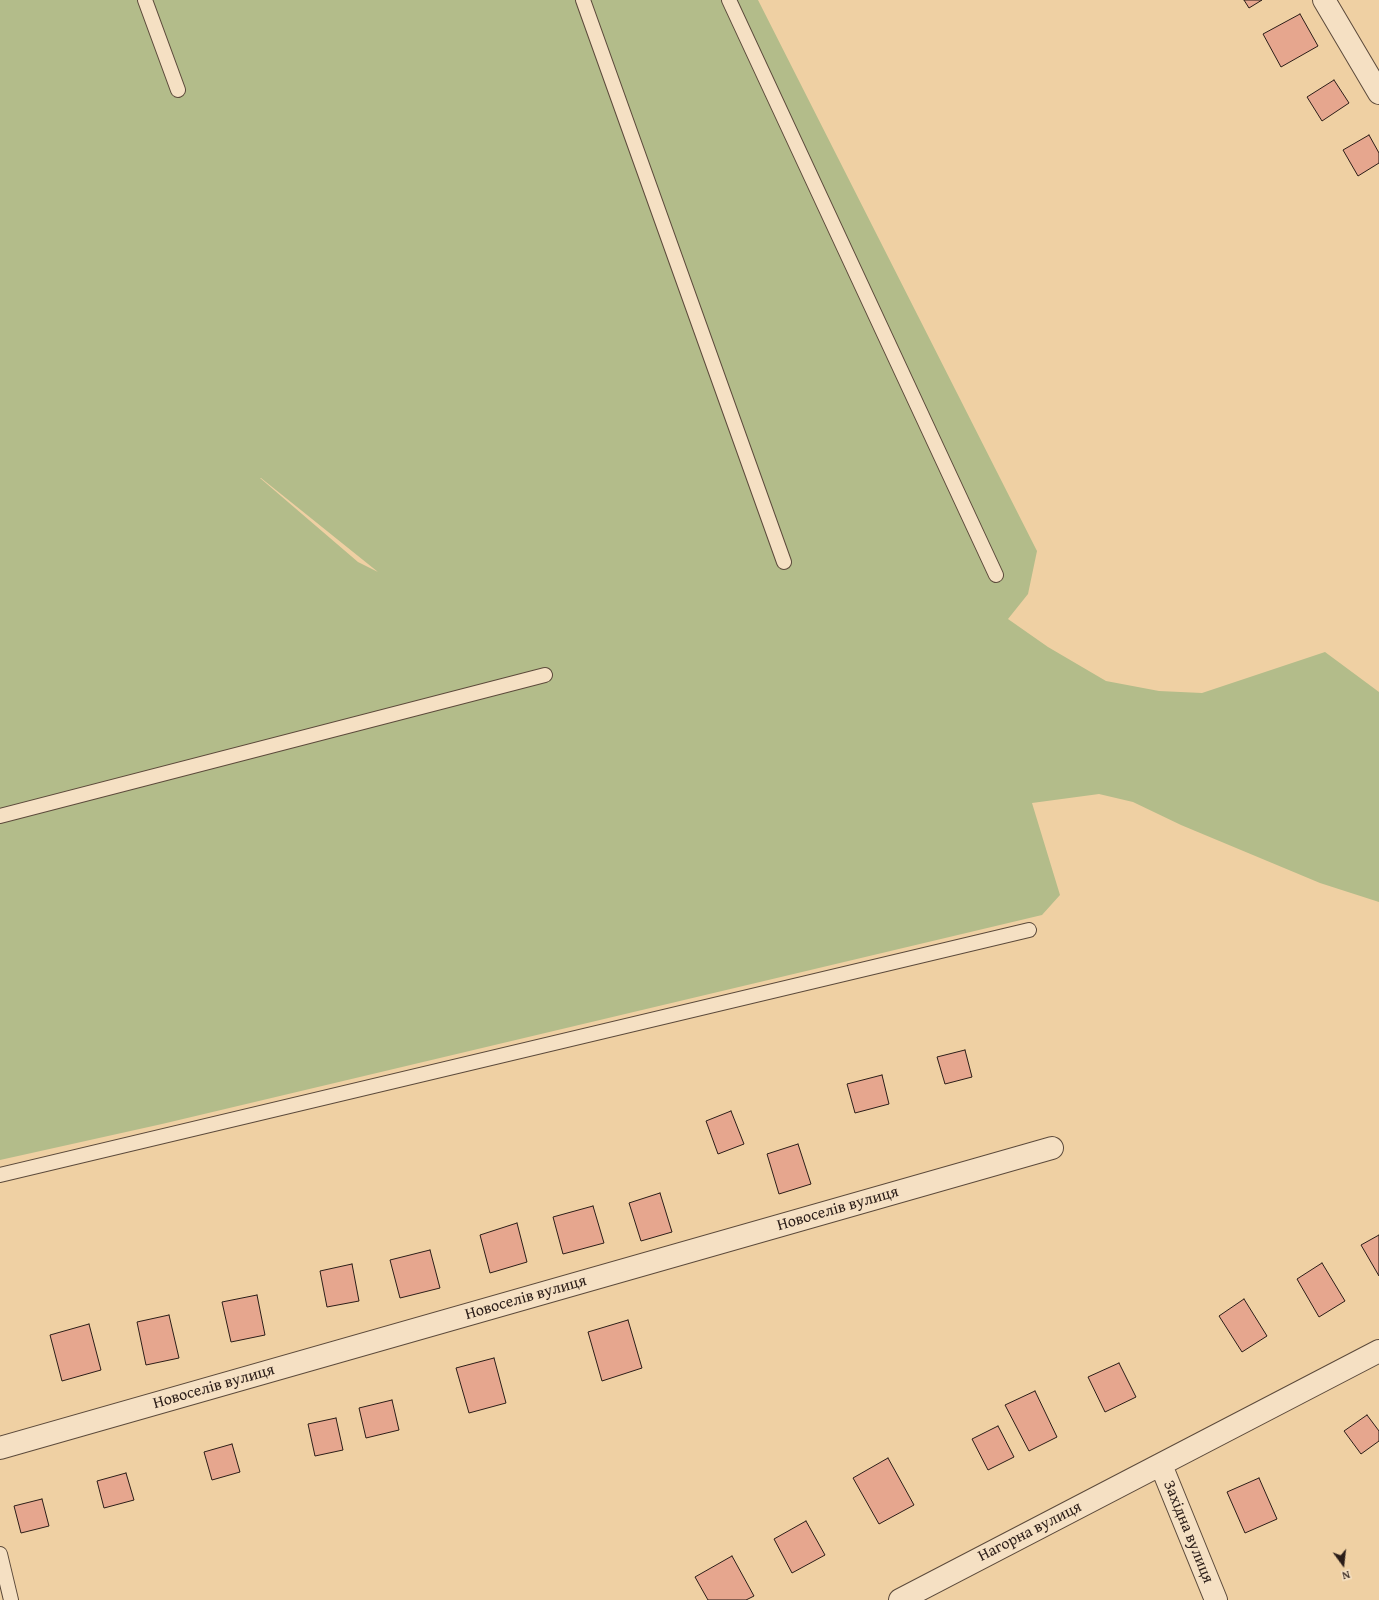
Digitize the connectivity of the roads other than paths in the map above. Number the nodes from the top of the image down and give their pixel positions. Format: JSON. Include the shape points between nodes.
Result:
{"nodes":[{"id":1,"x":145,"y":0,"type":"edge"},
{"id":2,"x":583,"y":0,"type":"edge"},
{"id":3,"x":729,"y":0,"type":"edge"},
{"id":4,"x":1324,"y":0,"type":"edge"},
{"id":5,"x":178,"y":90,"type":"dead end"},
{"id":6,"x":1379,"y":93,"type":"edge"},
{"id":7,"x":784,"y":562,"type":"dead end"},
{"id":8,"x":996,"y":575,"type":"dead end"},
{"id":9,"x":545,"y":676,"type":"dead end"},
{"id":10,"x":0,"y":816,"type":"edge"},
{"id":11,"x":1029,"y":930,"type":"dead end"},
{"id":12,"x":1052,"y":1148,"type":"dead end"},
{"id":13,"x":0,"y":1175,"type":"edge"},
{"id":14,"x":1379,"y":1351,"type":"edge"},
{"id":15,"x":0,"y":1448,"type":"edge"},
{"id":16,"x":1161,"y":1465,"type":"junction"},
{"id":17,"x":0,"y":1554,"type":"edge"},
{"id":18,"x":11,"y":1600,"type":"edge"},
{"id":19,"x":900,"y":1600,"type":"edge"},
{"id":20,"x":1216,"y":1600,"type":"edge"}],
"edges":[{"from":1,"to":5,"type":"lane"},
{"from":2,"to":7,"type":"lane"},
{"from":3,"to":8,"type":"lane"},
{"from":4,"to":6,"type":"street"},
{"from":9,"to":10,"type":"lane"},
{"from":11,"to":13,"type":"lane"},
{"from":12,"to":15,"type":"street","name":"Новоселів вулиця"},
{"from":14,"to":16,"type":"street","name":"Нагорна вулиця"},
{"from":16,"to":19,"type":"street","name":"Нагорна вулиця"},
{"from":16,"to":20,"type":"street","name":"Західна вулиця"},
{"from":17,"to":18,"type":"lane"}]}
